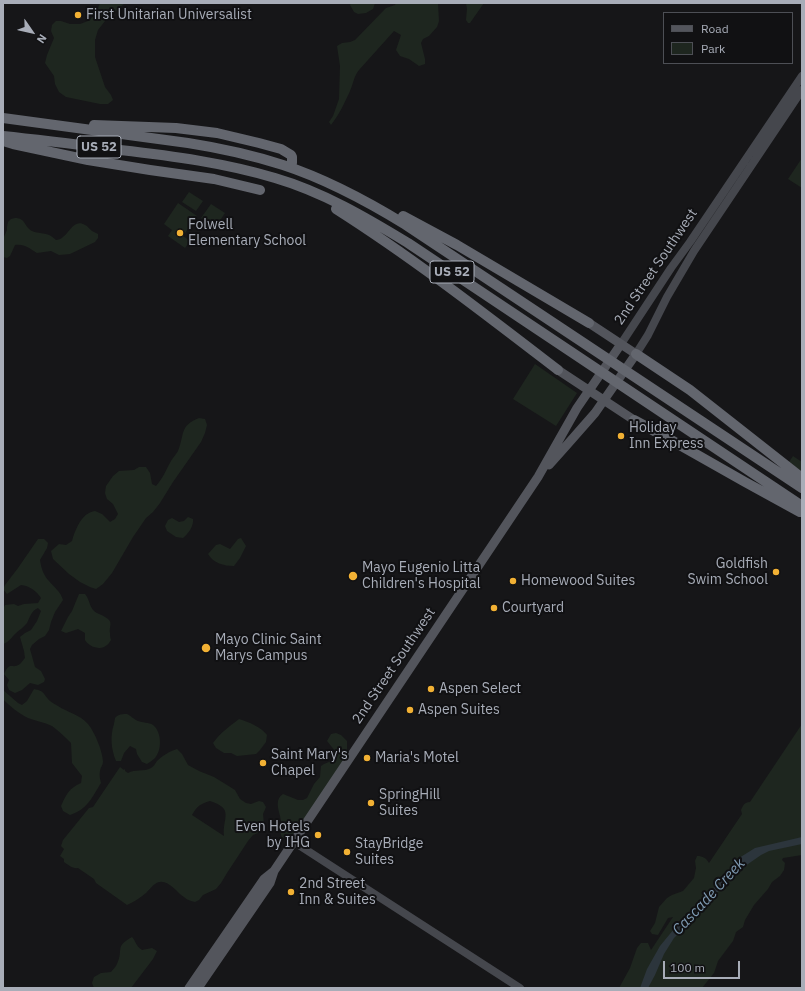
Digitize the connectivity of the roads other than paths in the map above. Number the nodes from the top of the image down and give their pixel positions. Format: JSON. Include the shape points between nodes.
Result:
{"nodes":[{"id":1,"x":802,"y":76,"type":"edge"},
{"id":2,"x":802,"y":90,"type":"edge"},
{"id":3,"x":3,"y":118,"type":"edge"},
{"id":4,"x":30,"y":121,"type":"junction"},
{"id":5,"x":3,"y":136,"type":"edge"},
{"id":6,"x":3,"y":141,"type":"edge"},
{"id":7,"x":292,"y":163,"type":"dead end"},
{"id":8,"x":304,"y":188,"type":"junction"},
{"id":9,"x":260,"y":190,"type":"dead end"},
{"id":10,"x":344,"y":190,"type":"junction"},
{"id":11,"x":589,"y":323,"type":"joint"},
{"id":12,"x":619,"y":348,"type":"junction"},
{"id":13,"x":634,"y":358,"type":"junction"},
{"id":14,"x":558,"y":370,"type":"joint"},
{"id":15,"x":589,"y":390,"type":"junction"},
{"id":16,"x":604,"y":400,"type":"junction"},
{"id":17,"x":634,"y":420,"type":"joint"},
{"id":18,"x":538,"y":476,"type":"junction"},
{"id":19,"x":802,"y":478,"type":"edge"},
{"id":20,"x":802,"y":488,"type":"edge"},
{"id":21,"x":802,"y":506,"type":"edge"},
{"id":22,"x":802,"y":513,"type":"edge"},
{"id":23,"x":294,"y":842,"type":"junction"},
{"id":24,"x":274,"y":871,"type":"junction"},
{"id":25,"x":189,"y":988,"type":"edge"},
{"id":26,"x":198,"y":988,"type":"edge"},
{"id":27,"x":520,"y":988,"type":"edge"}],
"edges":[{"from":1,"to":12,"type":"main road","name":"2nd Street Southwest"},
{"from":2,"to":13,"type":"main road","name":"2nd Street Southwest","via":[[697,246]]},
{"from":3,"to":4,"type":"highway","number":"US 52"},
{"from":4,"to":7,"type":"highway","via":[[209,132],[281,149],[291,155]]},
{"from":4,"to":10,"type":"highway","number":"US 52","via":[[232,151],[284,166]]},
{"from":5,"to":8,"type":"highway","number":"US 52","via":[[194,159],[270,176]]},
{"from":6,"to":9,"type":"highway","via":[[88,160],[214,179]]},
{"from":8,"to":14,"type":"highway","via":[[397,250]]},
{"from":8,"to":21,"type":"highway","number":"US 52","via":[[354,212],[408,243]]},
{"from":10,"to":11,"type":"highway","via":[[411,220]]},
{"from":10,"to":20,"type":"highway","number":"US 52","via":[[388,213]]},
{"from":11,"to":12,"type":"main road"},
{"from":12,"to":13,"type":"main road"},
{"from":12,"to":15,"type":"main road","name":"2nd Street Southwest"},
{"from":13,"to":16,"type":"main road","name":"2nd Street Southwest"},
{"from":13,"to":19,"type":"highway","via":[[690,390]]},
{"from":14,"to":15,"type":"main road"},
{"from":15,"to":16,"type":"main road"},
{"from":15,"to":18,"type":"main road","name":"2nd Street Southwest"},
{"from":16,"to":17,"type":"main road"},
{"from":16,"to":18,"type":"main road","name":"2nd Street Southwest","via":[[582,429]]},
{"from":17,"to":22,"type":"highway"},
{"from":18,"to":23,"type":"main road","name":"2nd Street Southwest"},
{"from":23,"to":24,"type":"main road","name":"2nd Street Southwest"},
{"from":23,"to":27,"type":"main road"},
{"from":24,"to":25,"type":"main road","name":"2nd Street Southwest","via":[[264,879]]},
{"from":24,"to":26,"type":"main road","name":"2nd Street Southwest","via":[[270,883]]}]}
